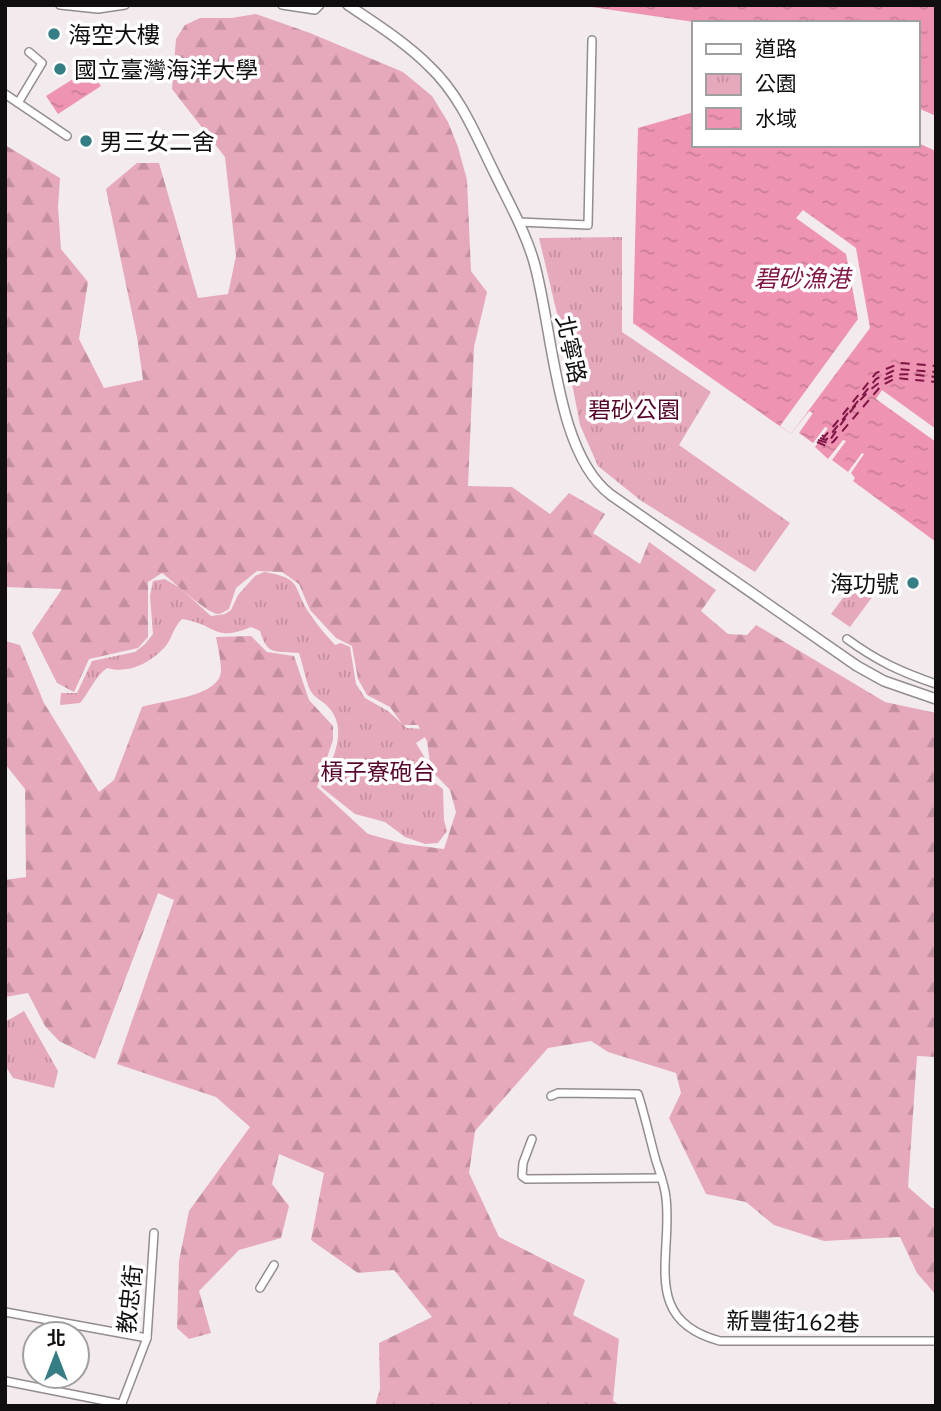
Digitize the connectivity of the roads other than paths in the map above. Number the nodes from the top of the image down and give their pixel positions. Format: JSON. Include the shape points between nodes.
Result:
{"nodes":[{"id":1,"x":60,"y":5,"type":"edge"},
{"id":2,"x":125,"y":5,"type":"edge"},
{"id":3,"x":282,"y":5,"type":"edge"},
{"id":4,"x":320,"y":5,"type":"edge"},
{"id":5,"x":348,"y":5,"type":"edge"},
{"id":6,"x":592,"y":40,"type":"dead end"},
{"id":7,"x":29,"y":52,"type":"dead end"},
{"id":8,"x":5,"y":94,"type":"edge"},
{"id":9,"x":18,"y":103,"type":"junction"},
{"id":10,"x":67,"y":136,"type":"dead end"},
{"id":11,"x":519,"y":222,"type":"junction"},
{"id":12,"x":848,"y":639,"type":"dead end"},
{"id":13,"x":936,"y":684,"type":"edge"},
{"id":14,"x":936,"y":699,"type":"edge"},
{"id":15,"x":551,"y":1096,"type":"dead end"},
{"id":16,"x":533,"y":1139,"type":"dead end"},
{"id":17,"x":661,"y":1178,"type":"junction"},
{"id":18,"x":155,"y":1233,"type":"dead end"},
{"id":19,"x":274,"y":1265,"type":"dead end"},
{"id":20,"x":260,"y":1288,"type":"dead end"},
{"id":21,"x":5,"y":1312,"type":"edge"},
{"id":22,"x":147,"y":1338,"type":"junction"},
{"id":23,"x":936,"y":1341,"type":"edge"},
{"id":24,"x":5,"y":1381,"type":"edge"},
{"id":25,"x":121,"y":1405,"type":"edge"}],
"edges":[{"from":1,"to":2,"type":"street"},
{"from":3,"to":4,"type":"street","via":[[315,10]]},
{"from":5,"to":11,"type":"main road","name":"北寧路","via":[[410,49],[450,89]]},
{"from":6,"to":11,"type":"street","via":[[588,225]]},
{"from":7,"to":9,"type":"street","via":[[42,63]]},
{"from":8,"to":9,"type":"street"},
{"from":9,"to":10,"type":"street"},
{"from":11,"to":14,"type":"main road","name":"北寧路","via":[[535,265],[569,430],[597,483],[863,670]]},
{"from":12,"to":13,"type":"street","via":[[897,671]]},
{"from":15,"to":17,"type":"street","name":"新豐街162巷","via":[[638,1094]]},
{"from":16,"to":17,"type":"street","via":[[521,1168],[526,1179]]},
{"from":17,"to":23,"type":"street","name":"新豐街162巷","via":[[667,1208],[664,1290],[678,1316],[702,1336],[720,1341]]},
{"from":18,"to":22,"type":"street","name":"教忠街"},
{"from":19,"to":20,"type":"street"},
{"from":21,"to":22,"type":"street"},
{"from":22,"to":25,"type":"street","name":"教忠街"},
{"from":24,"to":25,"type":"street"}]}
